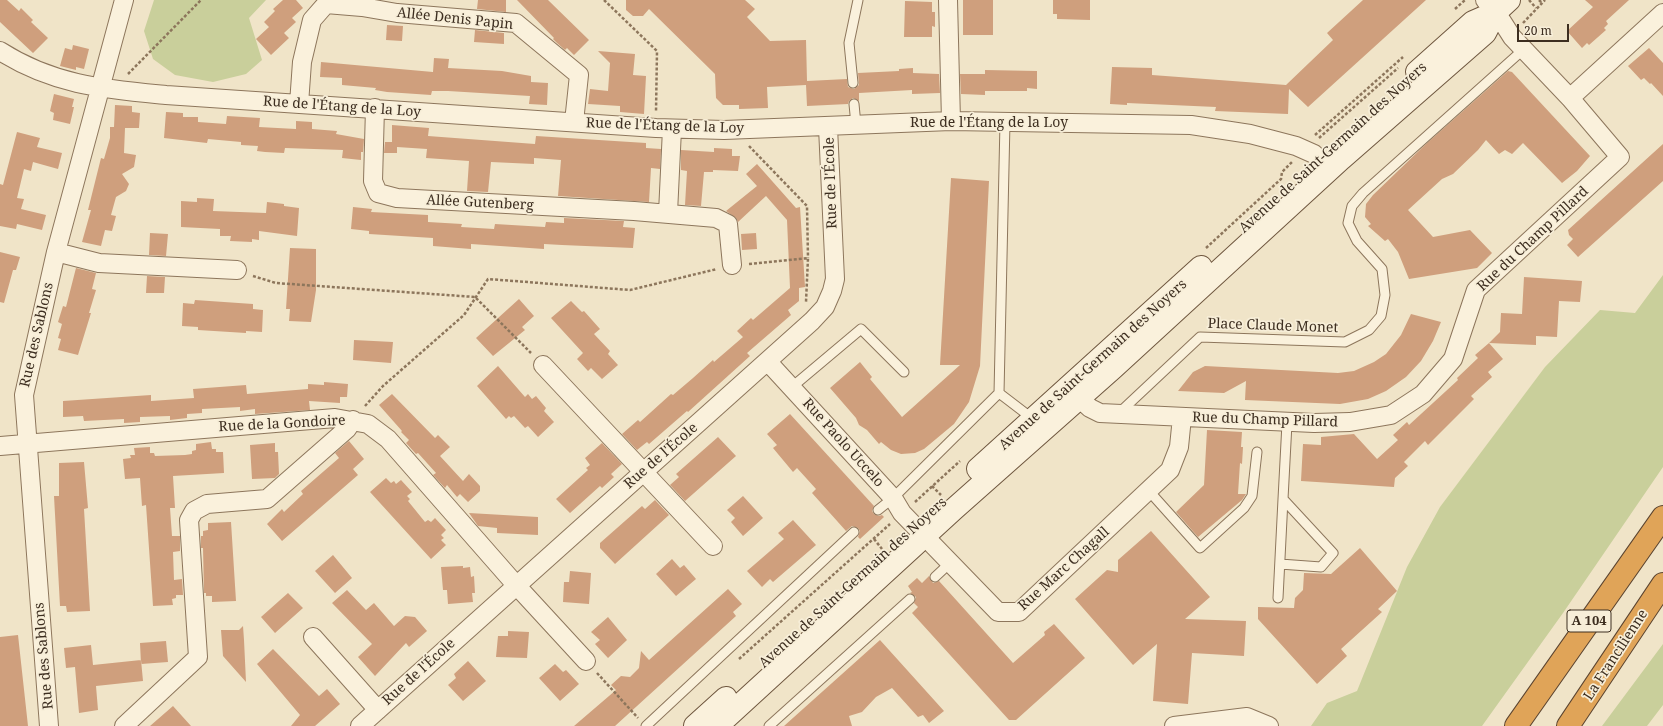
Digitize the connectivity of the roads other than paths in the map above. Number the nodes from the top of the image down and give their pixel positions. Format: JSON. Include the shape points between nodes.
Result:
{"nodes":[{"id":1,"x":124,"y":0,"type":"edge"},
{"id":2,"x":858,"y":0,"type":"edge"},
{"id":3,"x":948,"y":0,"type":"edge"},
{"id":4,"x":1497,"y":4,"type":"edge"},
{"id":5,"x":1661,"y":18,"type":"edge"},
{"id":6,"x":1518,"y":43,"type":"junction"},
{"id":7,"x":0,"y":51,"type":"edge"},
{"id":8,"x":854,"y":84,"type":"dead end"},
{"id":9,"x":99,"y":87,"type":"junction"},
{"id":10,"x":1570,"y":98,"type":"junction"},
{"id":11,"x":299,"y":104,"type":"junction"},
{"id":12,"x":854,"y":104,"type":"dead end"},
{"id":13,"x":375,"y":108,"type":"junction"},
{"id":14,"x":951,"y":121,"type":"junction"},
{"id":15,"x":574,"y":122,"type":"junction"},
{"id":16,"x":1005,"y":122,"type":"junction"},
{"id":17,"x":856,"y":125,"type":"junction"},
{"id":18,"x":828,"y":127,"type":"junction"},
{"id":19,"x":664,"y":129,"type":"junction"},
{"id":20,"x":1314,"y":157,"type":"junction"},
{"id":21,"x":668,"y":213,"type":"junction"},
{"id":22,"x":56,"y":252,"type":"junction"},
{"id":23,"x":732,"y":265,"type":"road end"},
{"id":24,"x":237,"y":270,"type":"road end"},
{"id":25,"x":768,"y":362,"type":"junction"},
{"id":26,"x":543,"y":365,"type":"road end"},
{"id":27,"x":904,"y":372,"type":"dead end"},
{"id":28,"x":792,"y":387,"type":"junction"},
{"id":29,"x":999,"y":393,"type":"junction"},
{"id":30,"x":1079,"y":398,"type":"junction"},
{"id":31,"x":1118,"y":414,"type":"junction"},
{"id":32,"x":1182,"y":417,"type":"junction"},
{"id":33,"x":1033,"y":419,"type":"junction"},
{"id":34,"x":353,"y":420,"type":"junction"},
{"id":35,"x":1287,"y":423,"type":"junction"},
{"id":36,"x":28,"y":444,"type":"junction"},
{"id":37,"x":0,"y":446,"type":"edge"},
{"id":38,"x":1257,"y":452,"type":"dead end"},
{"id":39,"x":644,"y":472,"type":"junction"},
{"id":40,"x":1149,"y":491,"type":"junction"},
{"id":41,"x":1283,"y":499,"type":"junction"},
{"id":42,"x":878,"y":510,"type":"dead end"},
{"id":43,"x":1663,"y":517,"type":"edge"},
{"id":44,"x":909,"y":519,"type":"junction"},
{"id":45,"x":854,"y":532,"type":"dead end"},
{"id":46,"x":713,"y":546,"type":"dead end"},
{"id":47,"x":950,"y":563,"type":"junction"},
{"id":48,"x":1280,"y":564,"type":"junction"},
{"id":49,"x":935,"y":577,"type":"dead end"},
{"id":50,"x":1663,"y":584,"type":"edge"},
{"id":51,"x":516,"y":585,"type":"junction"},
{"id":52,"x":1278,"y":598,"type":"dead end"},
{"id":53,"x":910,"y":599,"type":"dead end"},
{"id":54,"x":313,"y":637,"type":"dead end"},
{"id":55,"x":586,"y":661,"type":"road end"},
{"id":56,"x":378,"y":710,"type":"junction"},
{"id":57,"x":643,"y":723,"type":"edge"},
{"id":58,"x":49,"y":726,"type":"edge"},
{"id":59,"x":124,"y":726,"type":"edge"},
{"id":60,"x":360,"y":726,"type":"edge"},
{"id":61,"x":695,"y":726,"type":"edge"},
{"id":62,"x":717,"y":726,"type":"edge"},
{"id":63,"x":769,"y":726,"type":"edge"},
{"id":64,"x":1174,"y":726,"type":"edge"},
{"id":65,"x":1269,"y":726,"type":"edge"},
{"id":66,"x":1516,"y":726,"type":"edge"},
{"id":67,"x":1568,"y":726,"type":"edge"}],
"edges":[{"from":1,"to":9,"type":"street","name":"Rue des Sablons"},
{"from":2,"to":8,"type":"lane","via":[[849,43]]},
{"from":3,"to":14,"type":"street"},
{"from":4,"to":6,"type":"street","name":"Rue du Champ Pillard"},
{"from":4,"to":20,"type":"main road","name":"Avenue de Saint-Germain des Noyers","via":[[1485,33]]},
{"from":5,"to":10,"type":"street"},
{"from":6,"to":10,"type":"street","name":"Rue du Champ Pillard"},
{"from":6,"to":31,"type":"lane","name":"Place Claude Monet","via":[[1352,206],[1348,223],[1357,241],[1382,269],[1385,286],[1381,316],[1369,330],[1345,342],[1200,337]]},
{"from":7,"to":9,"type":"street","name":"Rue de l'Étang de la Loy","via":[[50,77]]},
{"from":9,"to":11,"type":"street","name":"Rue de l'Étang de la Loy","via":[[118,91]]},
{"from":9,"to":22,"type":"street","name":"Rue des Sablons"},
{"from":10,"to":35,"type":"street","name":"Rue du Champ Pillard","via":[[1620,157],[1476,290],[1453,358],[1423,394],[1391,415],[1350,422]]},
{"from":11,"to":13,"type":"street","name":"Rue de l'Étang de la Loy"},
{"from":11,"to":15,"type":"street","name":"Allée Denis Papin","via":[[302,62],[312,20],[326,4],[397,13],[516,22],[579,75]]},
{"from":12,"to":17,"type":"lane"},
{"from":13,"to":15,"type":"street","name":"Rue de l'Étang de la Loy"},
{"from":13,"to":21,"type":"street","name":"Allée Gutenberg","via":[[373,181],[378,193],[389,198]]},
{"from":14,"to":16,"type":"street","name":"Rue de l'Étang de la Loy"},
{"from":14,"to":17,"type":"street","name":"Rue de l'Étang de la Loy"},
{"from":15,"to":19,"type":"street","name":"Rue de l'Étang de la Loy"},
{"from":16,"to":20,"type":"street","name":"Rue de l'Étang de la Loy","via":[[1191,124],[1250,134]]},
{"from":16,"to":29,"type":"lane"},
{"from":17,"to":18,"type":"street","name":"Rue de l'Étang de la Loy"},
{"from":18,"to":19,"type":"street","name":"Rue de l'Étang de la Loy"},
{"from":18,"to":25,"type":"street","name":"Rue de l'École","via":[[835,279],[825,307]]},
{"from":19,"to":21,"type":"street"},
{"from":20,"to":30,"type":"main road","name":"Avenue de Saint-Germain des Noyers"},
{"from":20,"to":33,"type":"main road","name":"Avenue de Saint-Germain des Noyers"},
{"from":21,"to":23,"type":"street","name":"Allée Gutenberg","via":[[716,218],[728,224]]},
{"from":22,"to":24,"type":"street","via":[[98,263]]},
{"from":22,"to":36,"type":"street","name":"Rue des Sablons","via":[[24,394]]},
{"from":25,"to":28,"type":"street","name":"Rue Paolo Uccelo"},
{"from":25,"to":39,"type":"street","name":"Rue de l'École"},
{"from":26,"to":39,"type":"street"},
{"from":27,"to":28,"type":"lane","via":[[860,330]]},
{"from":28,"to":44,"type":"street","name":"Rue Paolo Uccelo"},
{"from":29,"to":33,"type":"lane"},
{"from":29,"to":44,"type":"lane"},
{"from":30,"to":31,"type":"street","name":"Rue du Champ Pillard","via":[[1100,413]]},
{"from":30,"to":44,"type":"main road","name":"Avenue de Saint-Germain des Noyers"},
{"from":31,"to":32,"type":"street","name":"Rue du Champ Pillard"},
{"from":32,"to":35,"type":"street","name":"Rue du Champ Pillard"},
{"from":32,"to":40,"type":"street","name":"Rue Marc Chagall","via":[[1179,447],[1170,470]]},
{"from":33,"to":44,"type":"main road","name":"Avenue de Saint-Germain des Noyers"},
{"from":34,"to":36,"type":"street","name":"Rue de la Gondoire","via":[[335,418]]},
{"from":34,"to":51,"type":"street","name":"Rue de la Gondoire","via":[[368,424],[388,439]]},
{"from":34,"to":59,"type":"street","via":[[347,429],[267,499],[207,504],[194,511],[189,520],[198,657]]},
{"from":35,"to":41,"type":"lane"},
{"from":36,"to":37,"type":"street","name":"Rue de la Gondoire"},
{"from":36,"to":58,"type":"street","name":"Rue des Sablons"},
{"from":38,"to":40,"type":"lane","via":[[1252,496],[1244,508],[1200,548]]},
{"from":39,"to":46,"type":"street"},
{"from":39,"to":51,"type":"street","name":"Rue de l'École"},
{"from":40,"to":47,"type":"street","name":"Rue Marc Chagall","via":[[1019,612],[998,612]]},
{"from":41,"to":48,"type":"lane"},
{"from":41,"to":48,"type":"lane","via":[[1334,553],[1321,567]]},
{"from":42,"to":44,"type":"lane"},
{"from":43,"to":66,"type":"highway","number":"A 104"},
{"from":44,"to":47,"type":"street","name":"Rue Marc Chagall"},
{"from":44,"to":61,"type":"main road","name":"Avenue de Saint-Germain des Noyers"},
{"from":44,"to":62,"type":"main road","name":"Avenue de Saint-Germain des Noyers"},
{"from":45,"to":57,"type":"lane"},
{"from":47,"to":49,"type":"lane"},
{"from":48,"to":52,"type":"lane"},
{"from":50,"to":67,"type":"highway","name":"La Francilienne","number":"A 104"},
{"from":51,"to":55,"type":"street","name":"Rue de la Gondoire"},
{"from":51,"to":56,"type":"street","name":"Rue de l'École"},
{"from":53,"to":63,"type":"lane"},
{"from":54,"to":56,"type":"street"},
{"from":56,"to":60,"type":"street","name":"Rue de l'École"},
{"from":64,"to":65,"type":"street","via":[[1247,717]]}]}
